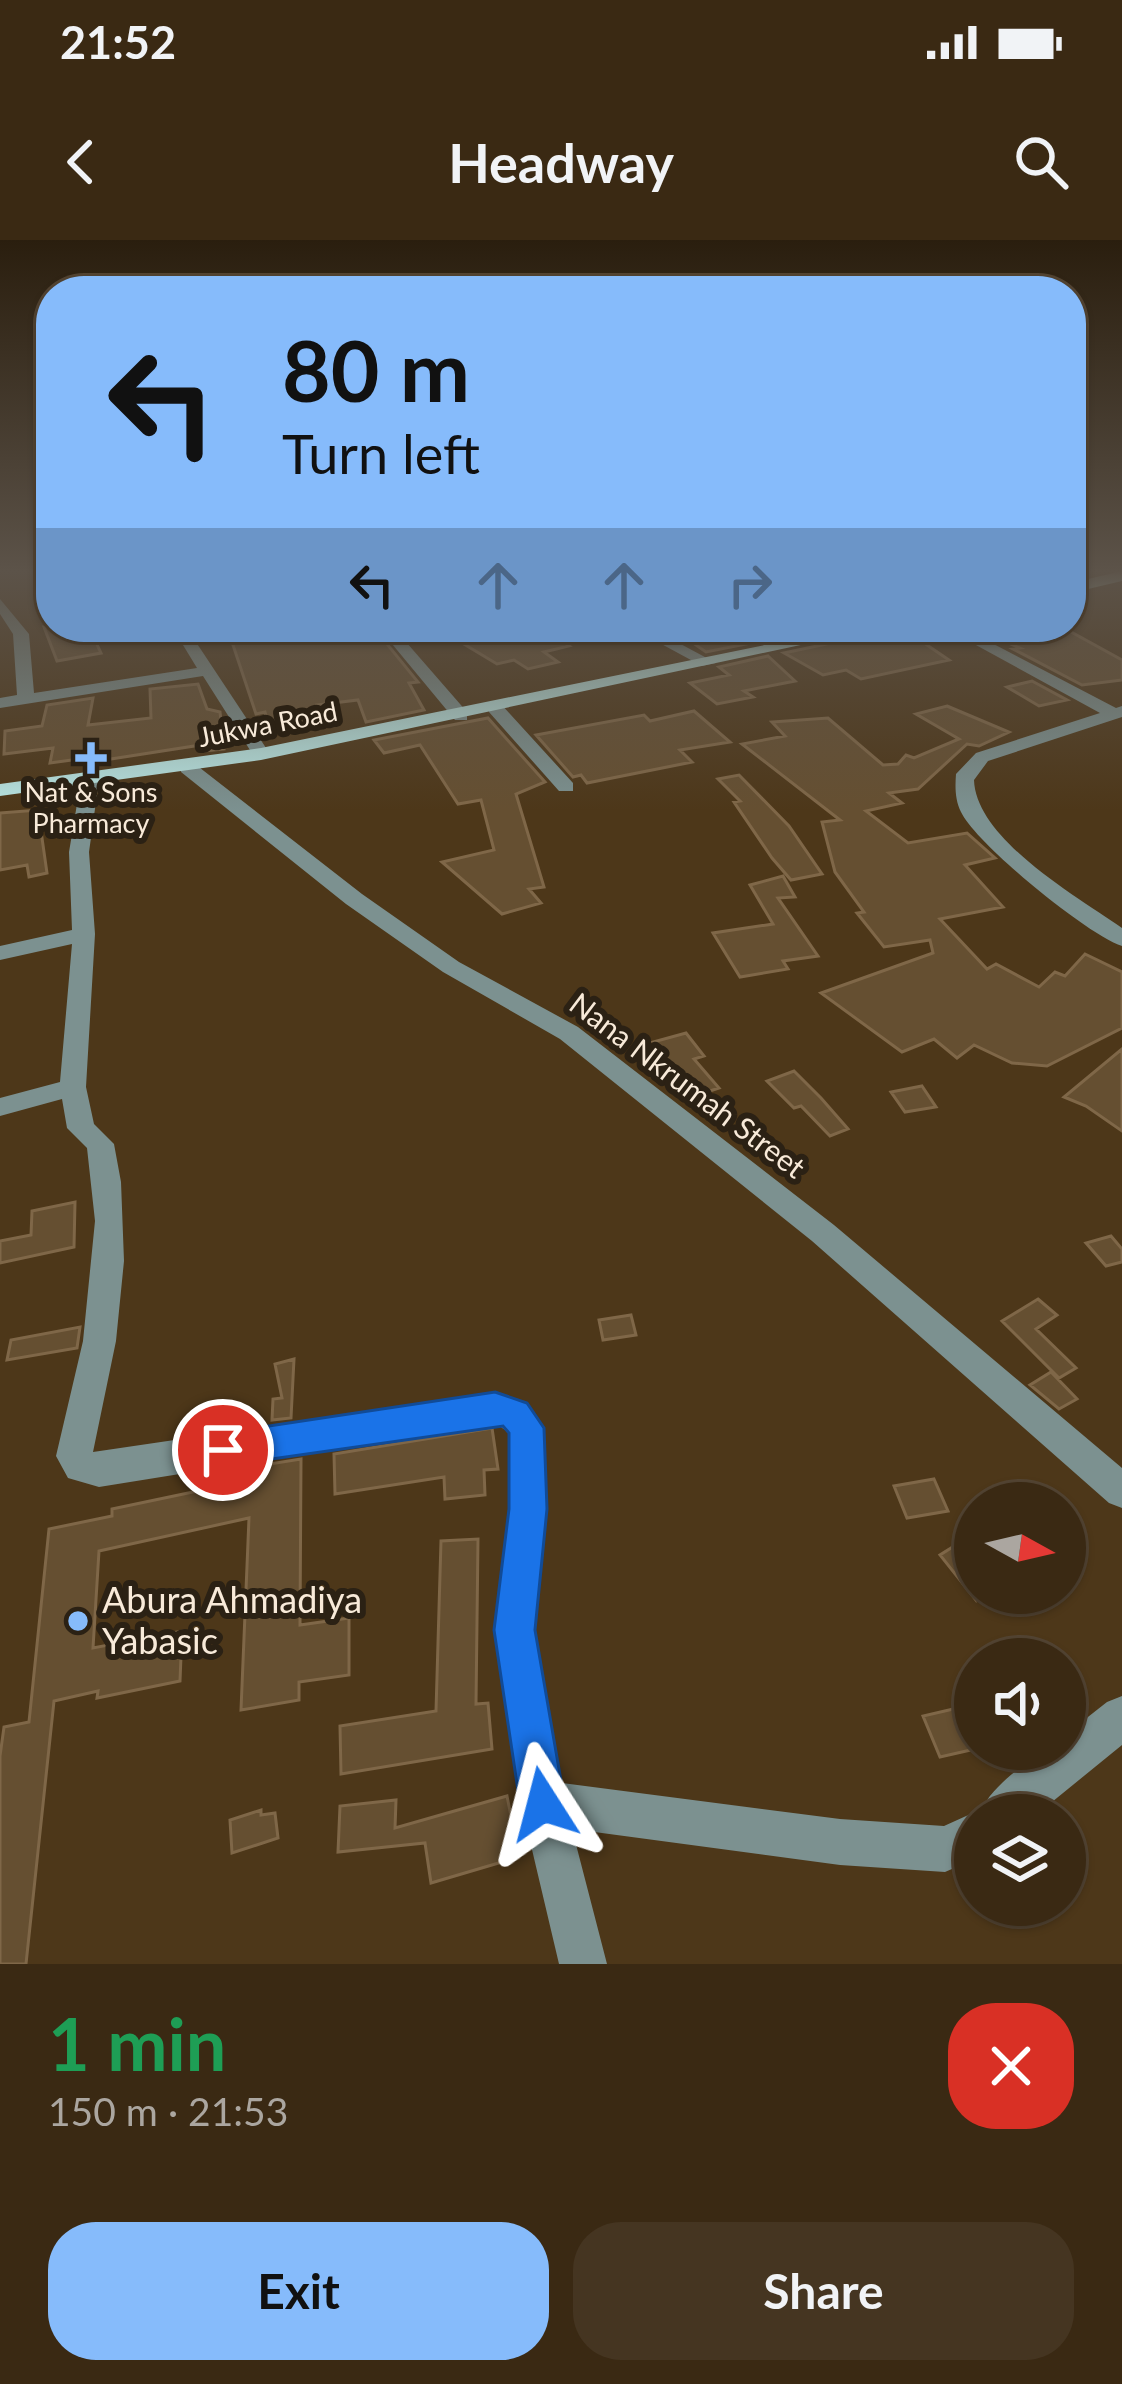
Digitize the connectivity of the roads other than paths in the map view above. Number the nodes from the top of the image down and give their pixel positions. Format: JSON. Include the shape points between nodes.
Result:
{"nodes":[{"id":1,"x":22,"y":649,"type":"edge"},
{"id":2,"x":193,"y":649,"type":"edge"},
{"id":3,"x":405,"y":649,"type":"edge"},
{"id":4,"x":681,"y":649,"type":"edge"},
{"id":5,"x":771,"y":649,"type":"edge"},
{"id":6,"x":994,"y":649,"type":"edge"},
{"id":7,"x":707,"y":663,"type":"junction"},
{"id":8,"x":206,"y":671,"type":"junction"},
{"id":9,"x":26,"y":700,"type":"junction"},
{"id":10,"x":0,"y":703,"type":"edge"},
{"id":11,"x":495,"y":708,"type":"junction"},
{"id":12,"x":1117,"y":712,"type":"edge"},
{"id":13,"x":461,"y":716,"type":"junction"},
{"id":14,"x":261,"y":754,"type":"junction"},
{"id":15,"x":188,"y":767,"type":"junction"},
{"id":16,"x":90,"y":780,"type":"junction"},
{"id":17,"x":566,"y":787,"type":"dead end"},
{"id":18,"x":0,"y":790,"type":"edge"},
{"id":19,"x":84,"y":934,"type":"junction"},
{"id":20,"x":1122,"y":939,"type":"edge"},
{"id":21,"x":0,"y":953,"type":"edge"},
{"id":22,"x":73,"y":1087,"type":"junction"},
{"id":23,"x":0,"y":1107,"type":"edge"},
{"id":24,"x":1122,"y":1491,"type":"edge"},
{"id":25,"x":1122,"y":1717,"type":"edge"},
{"id":26,"x":1027,"y":1794,"type":"edge"},
{"id":27,"x":543,"y":1804,"type":"junction"},
{"id":28,"x":954,"y":1845,"type":"edge"},
{"id":29,"x":583,"y":1964,"type":"edge"}],
"edges":[{"from":1,"to":9,"type":"street"},
{"from":2,"to":8,"type":"street"},
{"from":3,"to":13,"type":"street"},
{"from":4,"to":7,"type":"street"},
{"from":5,"to":7,"type":"main road","name":"Jukwa Road"},
{"from":6,"to":12,"type":"street"},
{"from":7,"to":11,"type":"main road","name":"Jukwa Road"},
{"from":8,"to":9,"type":"street"},
{"from":8,"to":14,"type":"street"},
{"from":9,"to":10,"type":"street"},
{"from":11,"to":13,"type":"main road","name":"Jukwa Road"},
{"from":11,"to":17,"type":"street"},
{"from":12,"to":20,"type":"street","via":[[982,757],[965,774],[964,793],[973,817]]},
{"from":13,"to":14,"type":"main road","name":"Jukwa Road"},
{"from":14,"to":15,"type":"main road","name":"Jukwa Road"},
{"from":15,"to":16,"type":"main road","name":"Jukwa Road"},
{"from":15,"to":24,"type":"street","name":"Nana Nkrumah Street","via":[[432,954],[569,1033],[823,1233]]},
{"from":16,"to":18,"type":"main road","name":"Jukwa Road"},
{"from":16,"to":19,"type":"street","via":[[79,852]]},
{"from":19,"to":21,"type":"street"},
{"from":19,"to":22,"type":"street"},
{"from":22,"to":23,"type":"street"},
{"from":22,"to":27,"type":"street","via":[[81,1128],[100,1144],[108,1198],[95,1372],[74,1456],[99,1469],[495,1408],[515,1414],[526,1428],[528,1509],[514,1630]]},
{"from":25,"to":26,"type":"street"},
{"from":27,"to":28,"type":"street","via":[[840,1841]]},
{"from":27,"to":29,"type":"street"}]}
